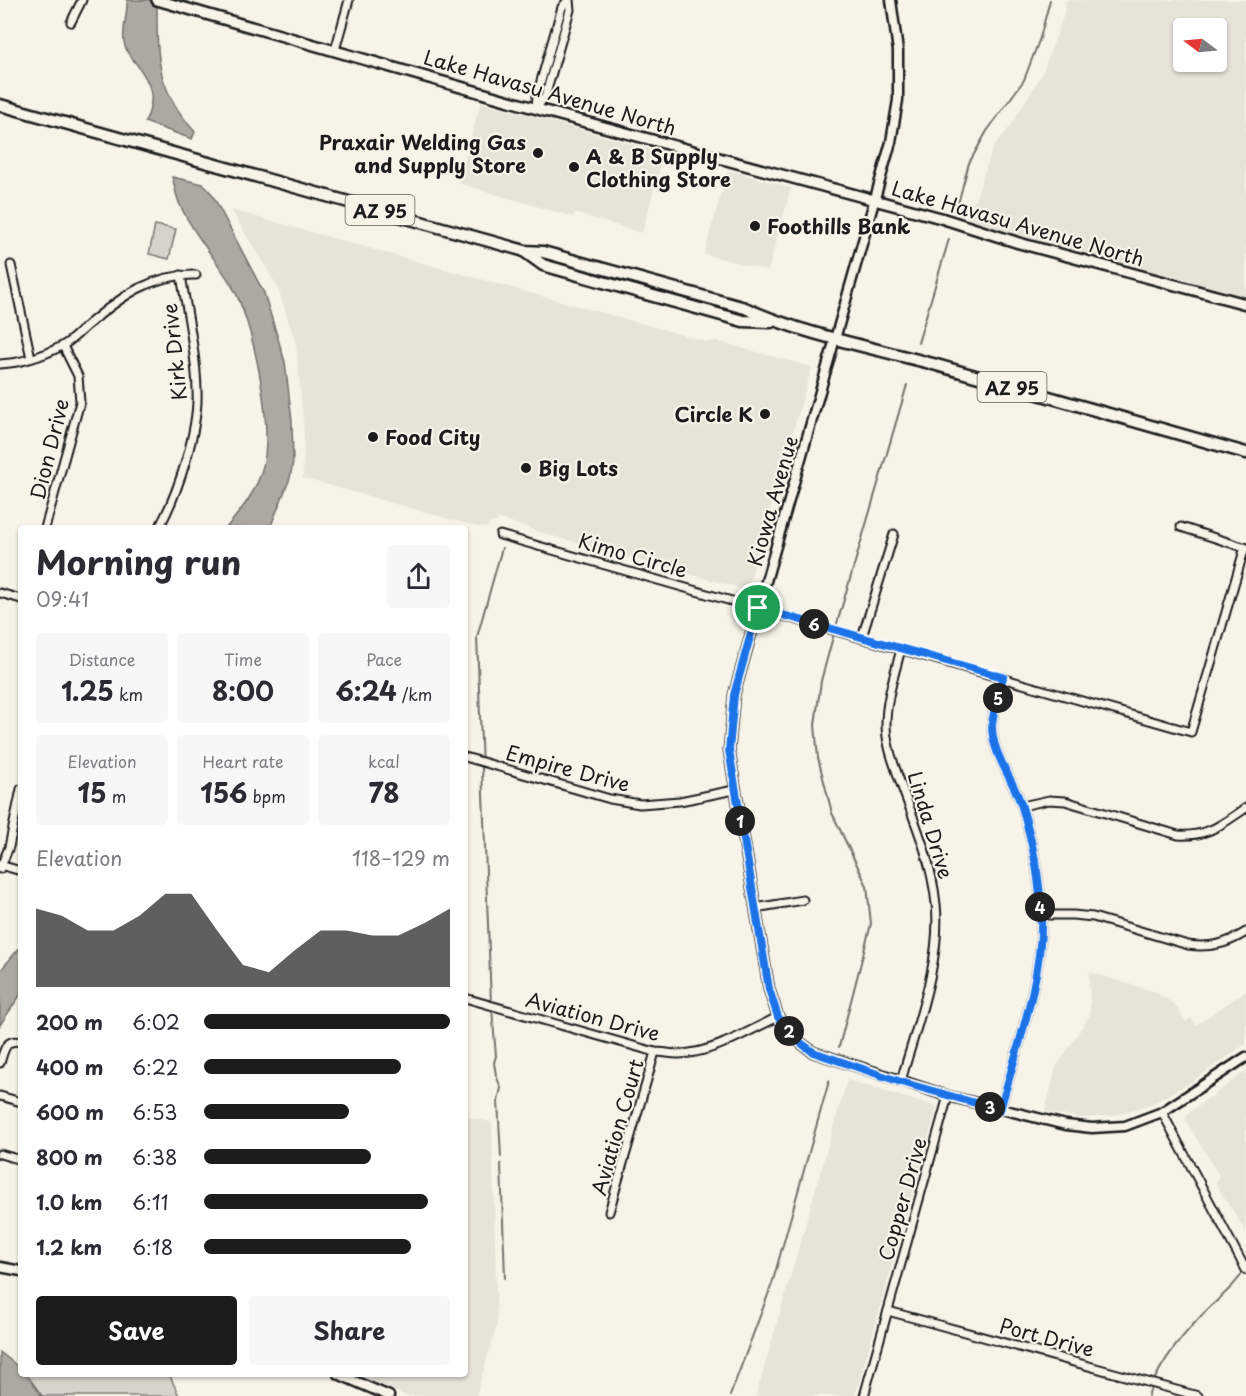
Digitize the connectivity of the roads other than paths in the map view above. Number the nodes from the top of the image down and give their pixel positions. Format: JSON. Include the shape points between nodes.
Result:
{"nodes":[{"id":1,"x":82,"y":0,"type":"edge"},
{"id":2,"x":158,"y":0,"type":"edge"},
{"id":3,"x":348,"y":0,"type":"edge"},
{"id":4,"x":568,"y":0,"type":"edge"},
{"id":5,"x":891,"y":0,"type":"edge"},
{"id":6,"x":70,"y":22,"type":"dead end"},
{"id":7,"x":335,"y":50,"type":"junction"},
{"id":8,"x":0,"y":105,"type":"edge"},
{"id":9,"x":536,"y":108,"type":"junction"},
{"id":10,"x":875,"y":201,"type":"junction"},
{"id":11,"x":11,"y":264,"type":"dead end"},
{"id":12,"x":196,"y":274,"type":"dead end"},
{"id":13,"x":181,"y":275,"type":"junction"},
{"id":14,"x":1246,"y":304,"type":"edge"},
{"id":15,"x":836,"y":339,"type":"junction"},
{"id":16,"x":63,"y":346,"type":"junction"},
{"id":17,"x":31,"y":358,"type":"junction"},
{"id":18,"x":0,"y":364,"type":"edge"},
{"id":19,"x":1246,"y":453,"type":"edge"},
{"id":20,"x":46,"y":525,"type":"edge"},
{"id":21,"x":161,"y":525,"type":"edge"},
{"id":22,"x":1181,"y":527,"type":"dead end"},
{"id":23,"x":894,"y":534,"type":"dead end"},
{"id":24,"x":500,"y":535,"type":"dead end"},
{"id":25,"x":1246,"y":547,"type":"edge"},
{"id":26,"x":0,"y":593,"type":"edge"},
{"id":27,"x":18,"y":598,"type":"edge"},
{"id":28,"x":758,"y":608,"type":"junction"},
{"id":29,"x":862,"y":637,"type":"junction"},
{"id":30,"x":901,"y":649,"type":"junction"},
{"id":31,"x":1003,"y":677,"type":"junction"},
{"id":32,"x":468,"y":758,"type":"edge"},
{"id":33,"x":734,"y":790,"type":"junction"},
{"id":34,"x":18,"y":804,"type":"edge"},
{"id":35,"x":1022,"y":806,"type":"junction"},
{"id":36,"x":1246,"y":808,"type":"edge"},
{"id":37,"x":1,"y":867,"type":"edge"},
{"id":38,"x":18,"y":870,"type":"edge"},
{"id":39,"x":803,"y":900,"type":"dead end"},
{"id":40,"x":755,"y":908,"type":"junction"},
{"id":41,"x":1041,"y":915,"type":"junction"},
{"id":42,"x":1246,"y":932,"type":"edge"},
{"id":43,"x":468,"y":999,"type":"edge"},
{"id":44,"x":778,"y":1017,"type":"junction"},
{"id":45,"x":18,"y":1042,"type":"edge"},
{"id":46,"x":655,"y":1052,"type":"junction"},
{"id":47,"x":1246,"y":1057,"type":"edge"},
{"id":48,"x":0,"y":1064,"type":"edge"},
{"id":49,"x":901,"y":1082,"type":"junction"},
{"id":50,"x":0,"y":1096,"type":"edge"},
{"id":51,"x":948,"y":1096,"type":"junction"},
{"id":52,"x":18,"y":1101,"type":"edge"},
{"id":53,"x":1000,"y":1110,"type":"junction"},
{"id":54,"x":1162,"y":1112,"type":"junction"},
{"id":55,"x":0,"y":1154,"type":"edge"},
{"id":56,"x":18,"y":1159,"type":"edge"},
{"id":57,"x":609,"y":1212,"type":"dead end"},
{"id":58,"x":0,"y":1267,"type":"edge"},
{"id":59,"x":18,"y":1270,"type":"edge"},
{"id":60,"x":1246,"y":1270,"type":"edge"},
{"id":61,"x":888,"y":1311,"type":"junction"},
{"id":62,"x":345,"y":1377,"type":"edge"},
{"id":63,"x":389,"y":1396,"type":"edge"},
{"id":64,"x":864,"y":1396,"type":"edge"},
{"id":65,"x":1198,"y":1396,"type":"edge"}],
"edges":[{"from":1,"to":6,"type":"street"},
{"from":2,"to":7,"type":"main road","name":"Lake Havasu Avenue North"},
{"from":3,"to":7,"type":"street"},
{"from":4,"to":9,"type":"street","via":[[570,9],[545,97]]},
{"from":5,"to":10,"type":"street","name":"Kiowa Avenue","via":[[898,51],[898,100]]},
{"from":7,"to":9,"type":"main road","name":"Lake Havasu Avenue North"},
{"from":8,"to":15,"type":"highway","number":"AZ 95","via":[[525,251],[543,265],[603,282],[743,321],[777,322]]},
{"from":9,"to":10,"type":"main road","name":"Lake Havasu Avenue North"},
{"from":10,"to":14,"type":"main road","name":"Lake Havasu Avenue North"},
{"from":10,"to":15,"type":"street","name":"Kiowa Avenue"},
{"from":11,"to":17,"type":"street"},
{"from":12,"to":13,"type":"street"},
{"from":13,"to":16,"type":"street","via":[[153,281],[127,293]]},
{"from":13,"to":21,"type":"street","name":"Kirk Drive","via":[[196,375],[196,413],[172,503]]},
{"from":15,"to":19,"type":"highway","number":"AZ 95"},
{"from":15,"to":28,"type":"street","name":"Kiowa Avenue"},
{"from":16,"to":17,"type":"street"},
{"from":16,"to":20,"type":"street","name":"Dion Drive","via":[[78,376],[80,402]]},
{"from":17,"to":18,"type":"street"},
{"from":22,"to":25,"type":"street"},
{"from":23,"to":29,"type":"street"},
{"from":24,"to":28,"type":"street","name":"Kimo Circle"},
{"from":25,"to":31,"type":"street","name":"Kimo Circle","via":[[1191,732]]},
{"from":26,"to":27,"type":"street"},
{"from":28,"to":29,"type":"street","name":"Kimo Circle"},
{"from":28,"to":33,"type":"street","name":"Kiowa Avenue","via":[[730,724]]},
{"from":29,"to":30,"type":"street","name":"Kimo Circle"},
{"from":30,"to":31,"type":"street","name":"Kimo Circle"},
{"from":30,"to":49,"type":"street","name":"Linda Drive","via":[[887,704],[886,727],[890,753],[926,852],[936,938]]},
{"from":31,"to":35,"type":"street","via":[[992,728]]},
{"from":32,"to":33,"type":"street","name":"Empire Drive","via":[[640,804]]},
{"from":33,"to":40,"type":"street","name":"Kiowa Avenue"},
{"from":34,"to":37,"type":"street"},
{"from":35,"to":36,"type":"street","via":[[1065,801],[1178,835],[1194,836],[1210,831]]},
{"from":35,"to":41,"type":"street","via":[[1035,862]]},
{"from":37,"to":38,"type":"street"},
{"from":39,"to":40,"type":"street"},
{"from":40,"to":44,"type":"street","name":"Kiowa Avenue","via":[[769,989]]},
{"from":41,"to":42,"type":"street","via":[[1093,917],[1200,946],[1217,946]]},
{"from":41,"to":53,"type":"street","via":[[1033,988]]},
{"from":43,"to":46,"type":"street","name":"Aviation Drive"},
{"from":44,"to":46,"type":"street","name":"Aviation Drive","via":[[705,1050],[681,1054]]},
{"from":44,"to":49,"type":"street","name":"Kiowa Avenue","via":[[793,1037],[813,1052]]},
{"from":45,"to":48,"type":"street","via":[[7,1044]]},
{"from":46,"to":57,"type":"street","name":"Aviation Court"},
{"from":47,"to":54,"type":"street","name":"Kiowa Avenue"},
{"from":49,"to":51,"type":"street","name":"Kiowa Avenue"},
{"from":50,"to":52,"type":"street"},
{"from":51,"to":53,"type":"street","name":"Kiowa Avenue"},
{"from":51,"to":61,"type":"street","name":"Copper Drive"},
{"from":53,"to":54,"type":"street","name":"Kiowa Avenue","via":[[1092,1128],[1125,1126]]},
{"from":54,"to":60,"type":"street"},
{"from":55,"to":56,"type":"street"},
{"from":58,"to":59,"type":"street"},
{"from":61,"to":64,"type":"street","name":"Copper Drive"},
{"from":61,"to":65,"type":"street","name":"Port Drive"},
{"from":62,"to":63,"type":"street"}]}
